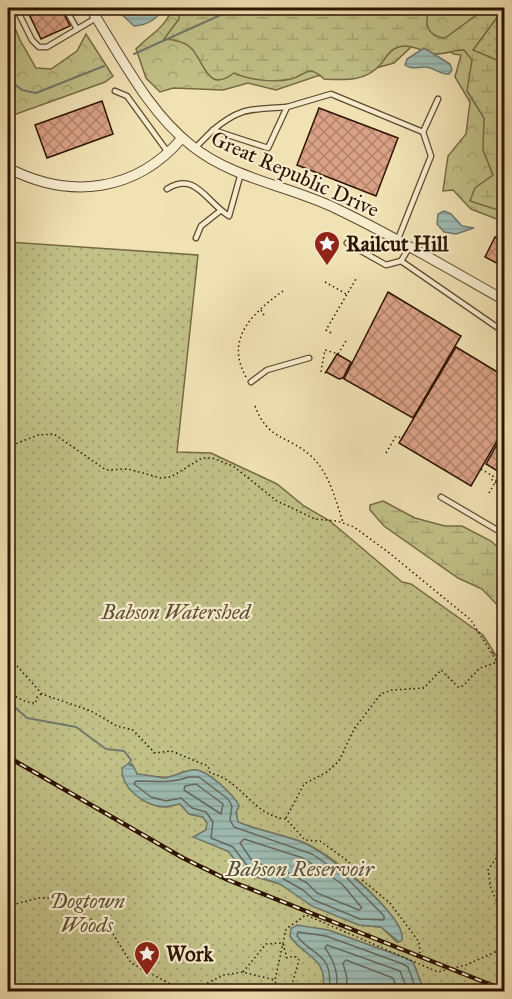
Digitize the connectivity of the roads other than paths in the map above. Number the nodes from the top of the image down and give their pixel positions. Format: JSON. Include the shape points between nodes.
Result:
{"nodes":[{"id":1,"x":16,"y":8,"type":"edge"},
{"id":2,"x":65,"y":8,"type":"edge"},
{"id":3,"x":93,"y":11,"type":"edge"},
{"id":4,"x":77,"y":29,"type":"junction"},
{"id":5,"x":115,"y":91,"type":"dead end"},
{"id":6,"x":438,"y":99,"type":"dead end"},
{"id":7,"x":287,"y":107,"type":"junction"},
{"id":8,"x":213,"y":130,"type":"junction"},
{"id":9,"x":423,"y":132,"type":"junction"},
{"id":10,"x":182,"y":138,"type":"junction"},
{"id":11,"x":195,"y":148,"type":"junction"},
{"id":12,"x":169,"y":153,"type":"junction"},
{"id":13,"x":8,"y":168,"type":"edge"},
{"id":14,"x":241,"y":172,"type":"junction"},
{"id":15,"x":167,"y":189,"type":"dead end"},
{"id":16,"x":220,"y":211,"type":"junction"},
{"id":17,"x":195,"y":238,"type":"dead end"},
{"id":18,"x":397,"y":242,"type":"junction"},
{"id":19,"x":347,"y":243,"type":"dead end"},
{"id":20,"x":409,"y":248,"type":"junction"},
{"id":21,"x":400,"y":261,"type":"junction"},
{"id":22,"x":504,"y":300,"type":"edge"},
{"id":23,"x":504,"y":332,"type":"edge"},
{"id":24,"x":309,"y":358,"type":"dead end"},
{"id":25,"x":251,"y":382,"type":"road end"},
{"id":26,"x":441,"y":497,"type":"dead end"},
{"id":27,"x":504,"y":534,"type":"edge"}],
"edges":[{"from":1,"to":4,"type":"lane","via":[[39,47],[47,47]]},
{"from":2,"to":4,"type":"lane"},
{"from":3,"to":4,"type":"lane"},
{"from":3,"to":10,"type":"street","name":"Great Republic Drive","via":[[160,115]]},
{"from":5,"to":12,"type":"lane","via":[[127,96]]},
{"from":6,"to":9,"type":"lane"},
{"from":7,"to":8,"type":"lane","via":[[245,109]]},
{"from":7,"to":8,"type":"lane","via":[[268,148]]},
{"from":7,"to":9,"type":"lane","via":[[331,94]]},
{"from":8,"to":11,"type":"lane"},
{"from":9,"to":18,"type":"lane","via":[[431,156]]},
{"from":10,"to":11,"type":"street","name":"Great Republic Drive"},
{"from":10,"to":12,"type":"street"},
{"from":11,"to":14,"type":"street","name":"Great Republic Drive"},
{"from":12,"to":13,"type":"street","via":[[124,180],[95,186],[53,184]]},
{"from":14,"to":16,"type":"lane","via":[[229,216]]},
{"from":14,"to":18,"type":"street","name":"Great Republic Drive","via":[[338,209]]},
{"from":15,"to":16,"type":"lane","via":[[181,182],[192,184]]},
{"from":16,"to":17,"type":"lane","via":[[201,226]]},
{"from":18,"to":20,"type":"street","name":"Great Republic Drive"},
{"from":19,"to":21,"type":"lane","via":[[386,265]]},
{"from":20,"to":21,"type":"lane"},
{"from":20,"to":22,"type":"street","name":"Great Republic Drive"},
{"from":21,"to":23,"type":"lane"},
{"from":24,"to":25,"type":"lane","via":[[267,370]]},
{"from":26,"to":27,"type":"lane"}]}
